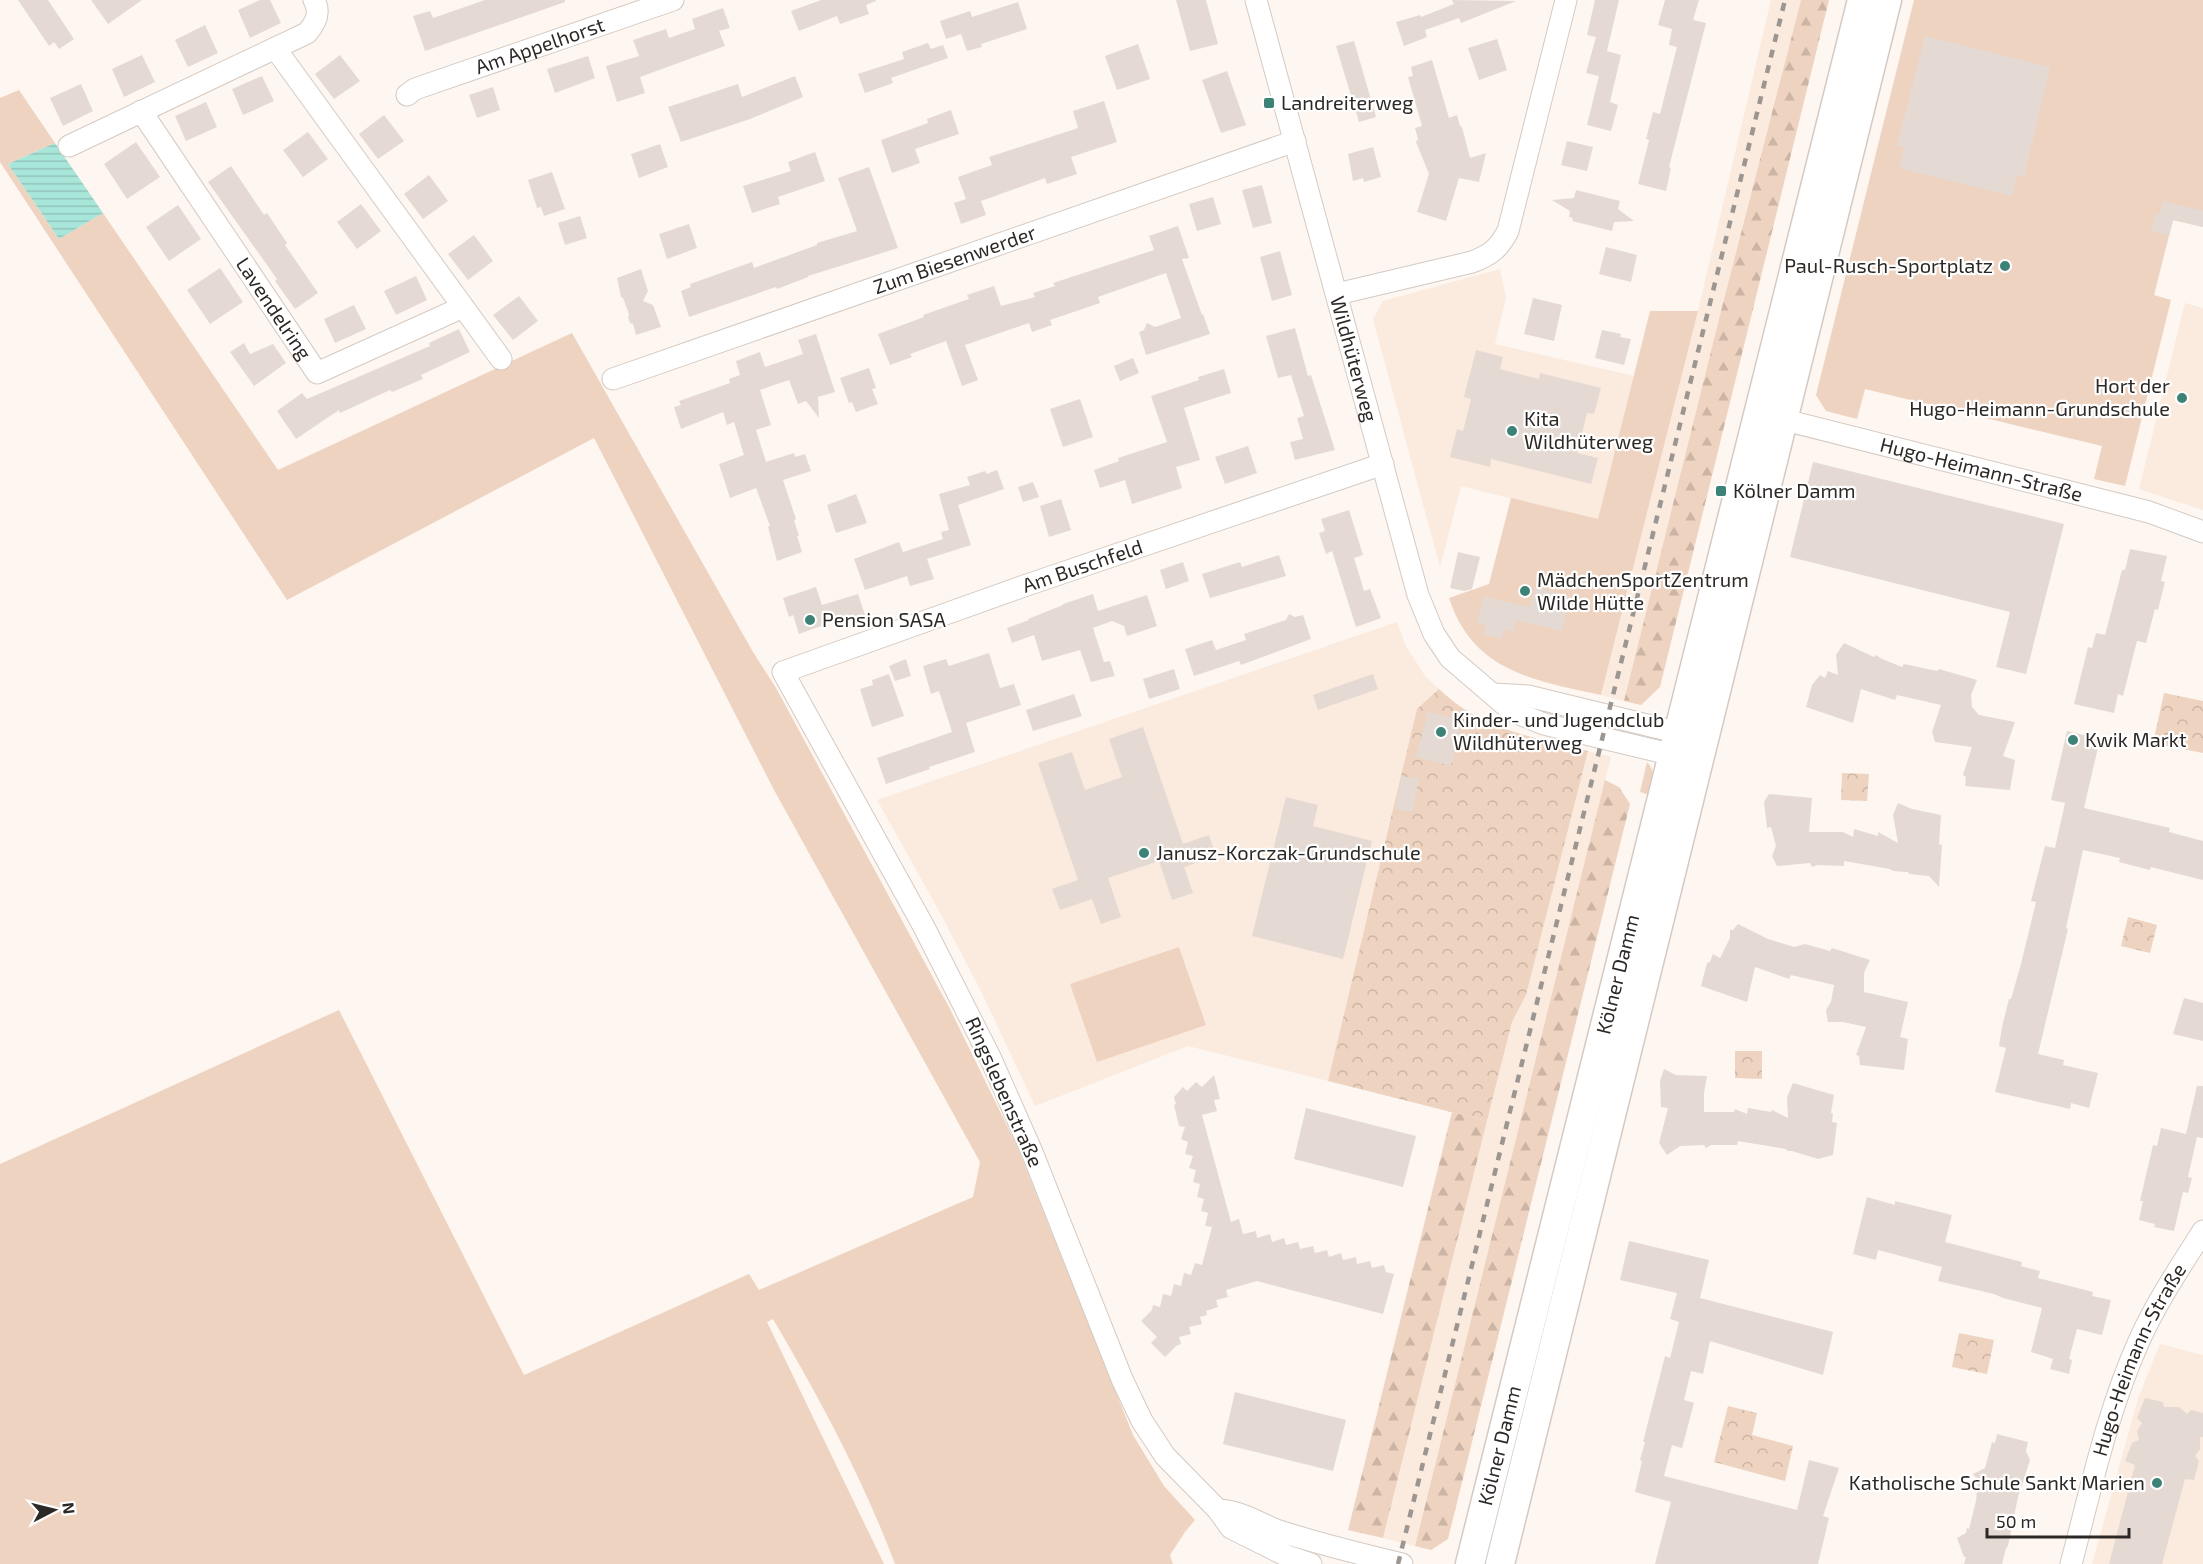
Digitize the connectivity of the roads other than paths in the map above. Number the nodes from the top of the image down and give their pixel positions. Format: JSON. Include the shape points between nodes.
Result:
{"nodes":[{"id":1,"x":314,"y":0,"type":"edge"},
{"id":2,"x":674,"y":0,"type":"edge"},
{"id":3,"x":1256,"y":0,"type":"edge"},
{"id":4,"x":1566,"y":0,"type":"edge"},
{"id":5,"x":1862,"y":0,"type":"edge"},
{"id":6,"x":1887,"y":0,"type":"edge"},
{"id":7,"x":275,"y":48,"type":"junction"},
{"id":8,"x":407,"y":94,"type":"dead end"},
{"id":9,"x":141,"y":111,"type":"junction"},
{"id":10,"x":1295,"y":141,"type":"junction"},
{"id":11,"x":69,"y":146,"type":"dead end"},
{"id":12,"x":1336,"y":294,"type":"junction"},
{"id":13,"x":463,"y":307,"type":"junction"},
{"id":14,"x":501,"y":359,"type":"dead end"},
{"id":15,"x":613,"y":379,"type":"dead end"},
{"id":16,"x":1772,"y":416,"type":"junction"},
{"id":17,"x":1383,"y":464,"type":"junction"},
{"id":18,"x":2203,"y":532,"type":"edge"},
{"id":19,"x":783,"y":672,"type":"joint"},
{"id":20,"x":1689,"y":747,"type":"junction"},
{"id":21,"x":2203,"y":1231,"type":"edge"},
{"id":22,"x":1218,"y":1510,"type":"junction"},
{"id":23,"x":1311,"y":1564,"type":"edge"},
{"id":24,"x":1402,"y":1564,"type":"edge"},
{"id":25,"x":1470,"y":1564,"type":"edge"},
{"id":26,"x":1500,"y":1564,"type":"edge"},
{"id":27,"x":2071,"y":1564,"type":"edge"}],
"edges":[{"from":1,"to":7,"type":"street","via":[[314,25],[307,33]]},
{"from":2,"to":8,"type":"street","name":"Am Appelhorst"},
{"from":3,"to":10,"type":"street","name":"Wildhüterweg"},
{"from":4,"to":12,"type":"street","via":[[1508,231],[1500,247],[1472,262]]},
{"from":5,"to":16,"type":"street","name":"Kölner Damm"},
{"from":6,"to":16,"type":"street","name":"Kölner Damm"},
{"from":7,"to":9,"type":"street"},
{"from":7,"to":13,"type":"street"},
{"from":9,"to":11,"type":"street"},
{"from":9,"to":13,"type":"street","name":"Lavendelring","via":[[316,373]]},
{"from":10,"to":12,"type":"street","name":"Wildhüterweg"},
{"from":10,"to":15,"type":"street","name":"Zum Biesenwerder"},
{"from":12,"to":17,"type":"street","name":"Wildhüterweg"},
{"from":13,"to":14,"type":"street"},
{"from":16,"to":18,"type":"street","name":"Hugo-Heimann-Straße","via":[[2149,512]]},
{"from":16,"to":20,"type":"street","name":"Kölner Damm"},
{"from":17,"to":19,"type":"street","name":"Am Buschfeld"},
{"from":17,"to":20,"type":"street","name":"Wildhüterweg","via":[[1418,595],[1434,634],[1450,658],[1493,694],[1528,696]]},
{"from":19,"to":22,"type":"street","name":"Ringslebenstraße","via":[[924,927],[990,1057],[1142,1421],[1178,1470]]},
{"from":20,"to":25,"type":"street","name":"Kölner Damm"},
{"from":20,"to":26,"type":"street","name":"Kölner Damm"},
{"from":21,"to":27,"type":"street","name":"Hugo-Heimann-Straße","via":[[2148,1322],[2126,1372]]},
{"from":22,"to":23,"type":"street","name":"Ringslebenstraße","via":[[1231,1528]]},
{"from":22,"to":24,"type":"street","via":[[1234,1511],[1271,1528],[1328,1546]]}]}
